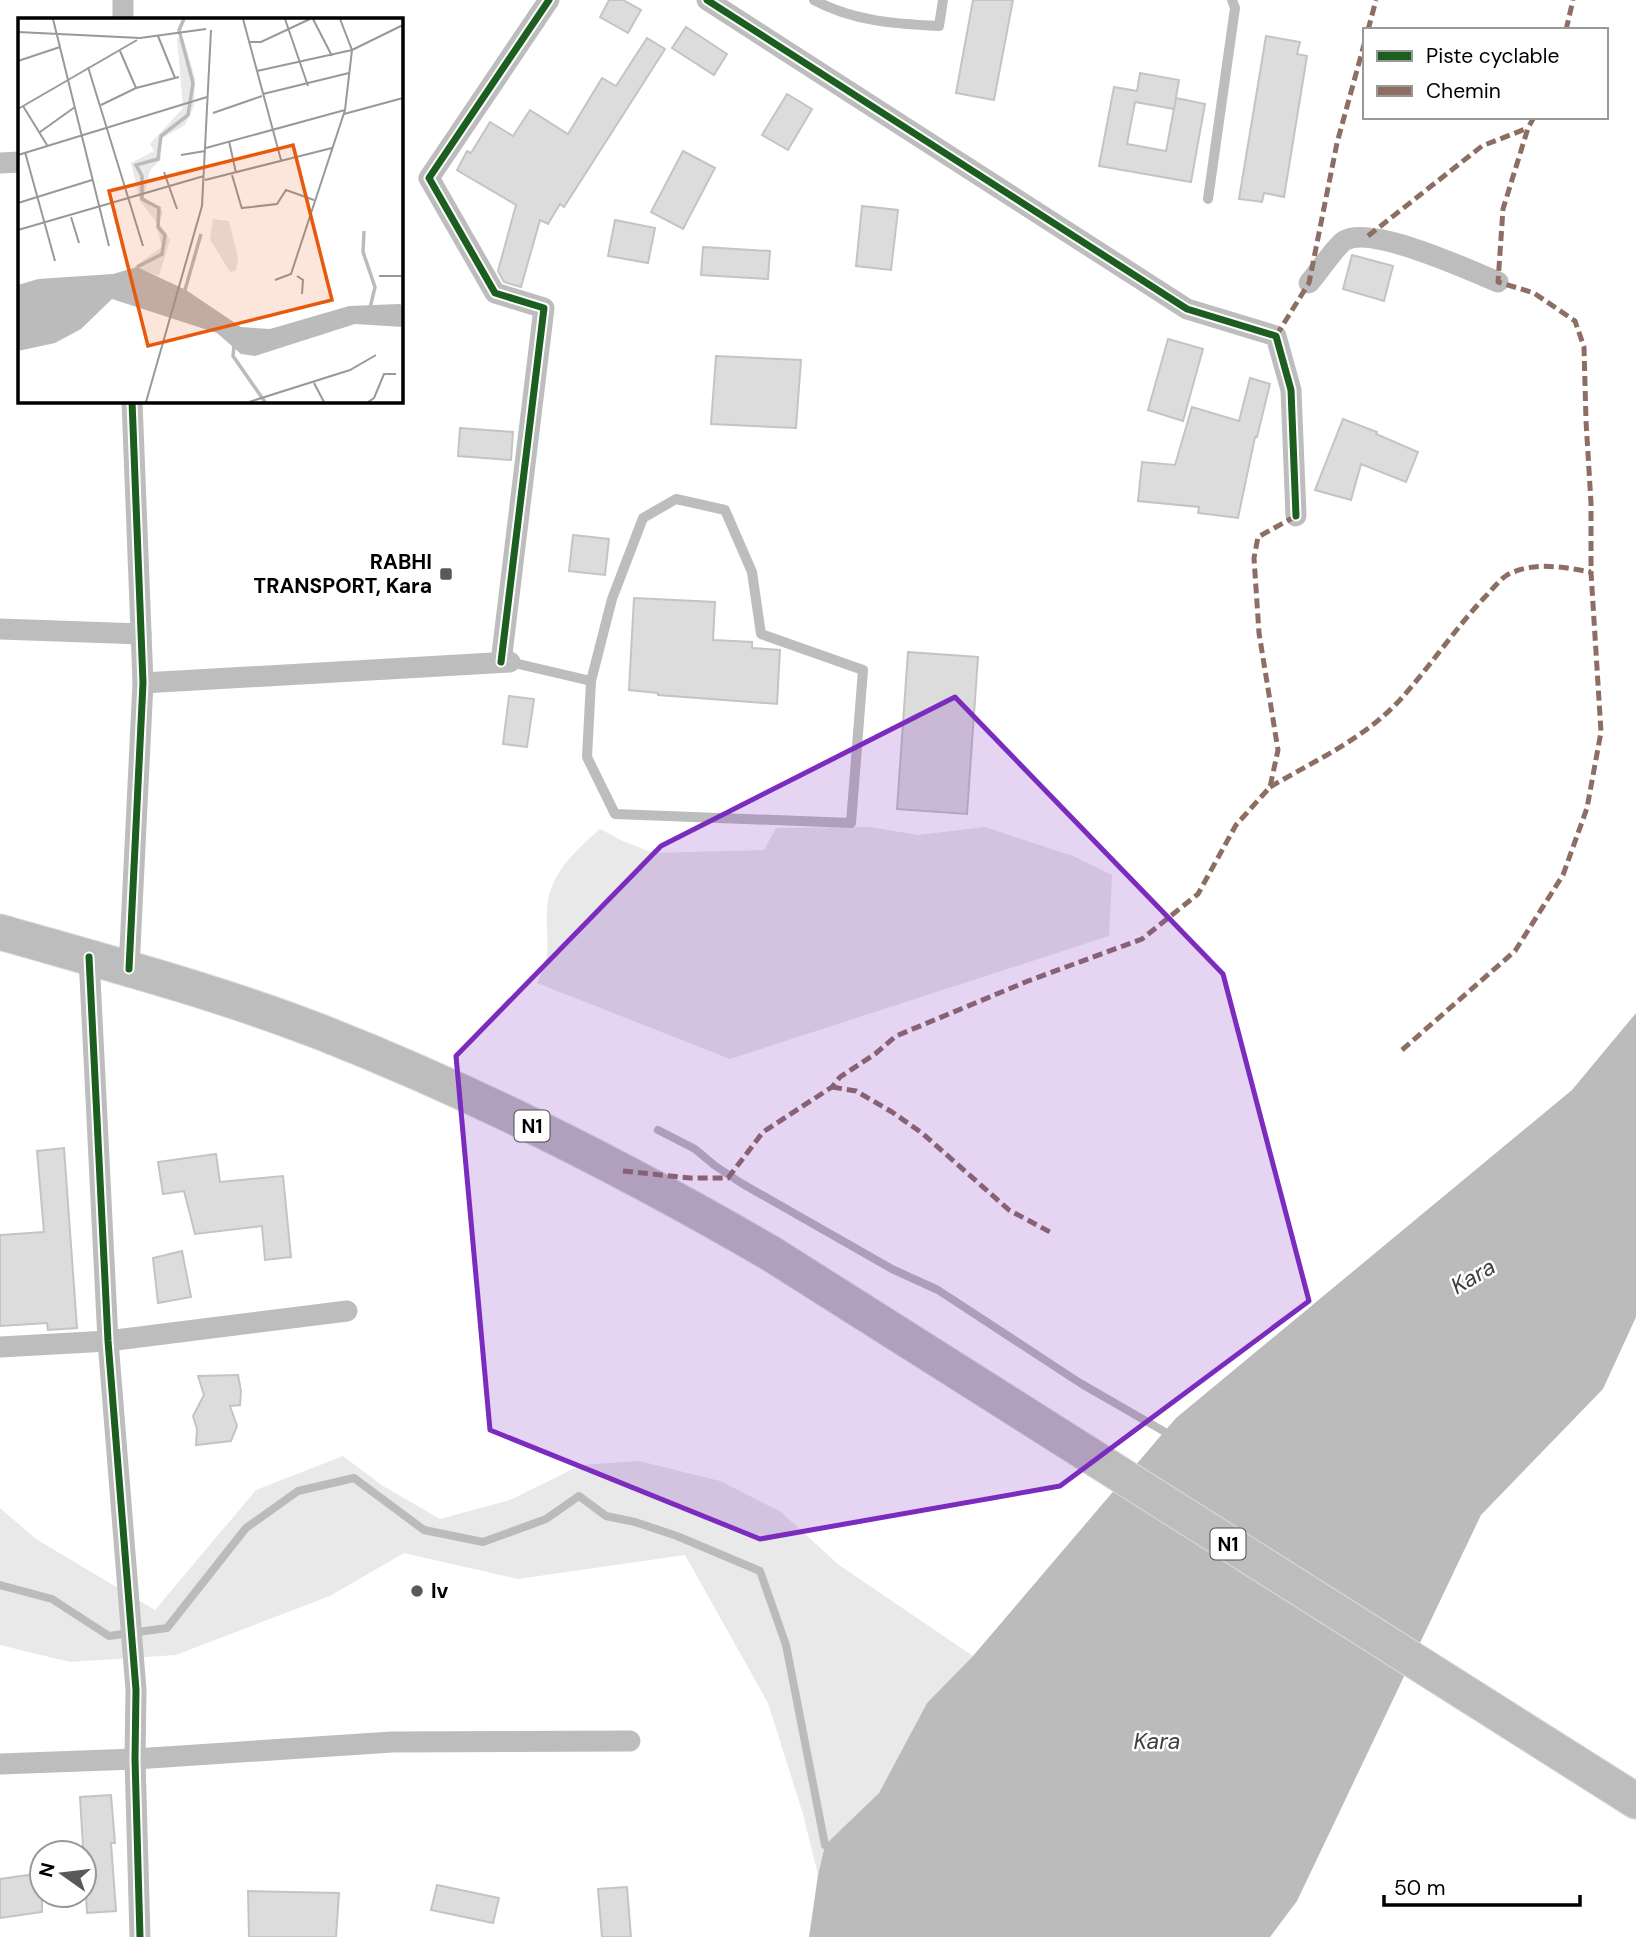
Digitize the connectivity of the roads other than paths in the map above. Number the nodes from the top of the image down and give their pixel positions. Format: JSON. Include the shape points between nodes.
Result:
{"nodes":[{"id":1,"x":123,"y":0,"type":"edge"},
{"id":2,"x":549,"y":0,"type":"edge"},
{"id":3,"x":814,"y":0,"type":"edge"},
{"id":4,"x":943,"y":0,"type":"edge"},
{"id":5,"x":1232,"y":0,"type":"edge"},
{"id":6,"x":715,"y":2,"type":"edge"},
{"id":7,"x":123,"y":18,"type":"edge"},
{"id":8,"x":18,"y":162,"type":"edge"},
{"id":9,"x":0,"y":163,"type":"edge"},
{"id":10,"x":1208,"y":199,"type":"dead end"},
{"id":11,"x":1309,"y":282,"type":"dead end"},
{"id":12,"x":1498,"y":282,"type":"dead end"},
{"id":13,"x":132,"y":402,"type":"edge"},
{"id":14,"x":1296,"y":516,"type":"dead end"},
{"id":15,"x":0,"y":629,"type":"edge"},
{"id":16,"x":141,"y":634,"type":"junction"},
{"id":17,"x":506,"y":662,"type":"junction"},
{"id":18,"x":591,"y":681,"type":"junction"},
{"id":19,"x":143,"y":683,"type":"junction"},
{"id":20,"x":0,"y":932,"type":"edge"},
{"id":21,"x":89,"y":957,"type":"junction"},
{"id":22,"x":129,"y":969,"type":"junction"},
{"id":23,"x":347,"y":1311,"type":"dead end"},
{"id":24,"x":108,"y":1342,"type":"junction"},
{"id":25,"x":0,"y":1348,"type":"edge"},
{"id":26,"x":631,"y":1741,"type":"dead end"},
{"id":27,"x":135,"y":1759,"type":"junction"},
{"id":28,"x":0,"y":1764,"type":"edge"},
{"id":29,"x":1636,"y":1801,"type":"edge"},
{"id":30,"x":140,"y":1937,"type":"edge"}],
"edges":[{"from":1,"to":7,"type":"street"},
{"from":2,"to":17,"type":"street","via":[[429,178],[495,293],[544,307]]},
{"from":3,"to":4,"type":"lane","via":[[856,17],[939,26]]},
{"from":5,"to":10,"type":"lane"},
{"from":6,"to":14,"type":"street","via":[[1188,309],[1276,336],[1291,390]]},
{"from":8,"to":9,"type":"street"},
{"from":11,"to":12,"type":"street","via":[[1345,241],[1367,236]]},
{"from":13,"to":16,"type":"street"},
{"from":15,"to":16,"type":"street"},
{"from":16,"to":19,"type":"street"},
{"from":17,"to":18,"type":"lane"},
{"from":17,"to":19,"type":"street"},
{"from":18,"to":18,"type":"lane","via":[[612,599],[643,518],[676,499],[725,510],[752,572],[761,634],[863,670],[851,823],[615,814],[587,757]]},
{"from":19,"to":22,"type":"street"},
{"from":20,"to":21,"type":"highway","number":"N1"},
{"from":21,"to":22,"type":"highway","number":"N1"},
{"from":21,"to":24,"type":"street"},
{"from":22,"to":29,"type":"highway","number":"N1","via":[[324,1033],[623,1171],[770,1253]]},
{"from":23,"to":24,"type":"street"},
{"from":24,"to":25,"type":"street"},
{"from":24,"to":27,"type":"street","via":[[136,1690]]},
{"from":26,"to":27,"type":"street","via":[[392,1742]]},
{"from":27,"to":28,"type":"street"},
{"from":27,"to":30,"type":"street"}]}
